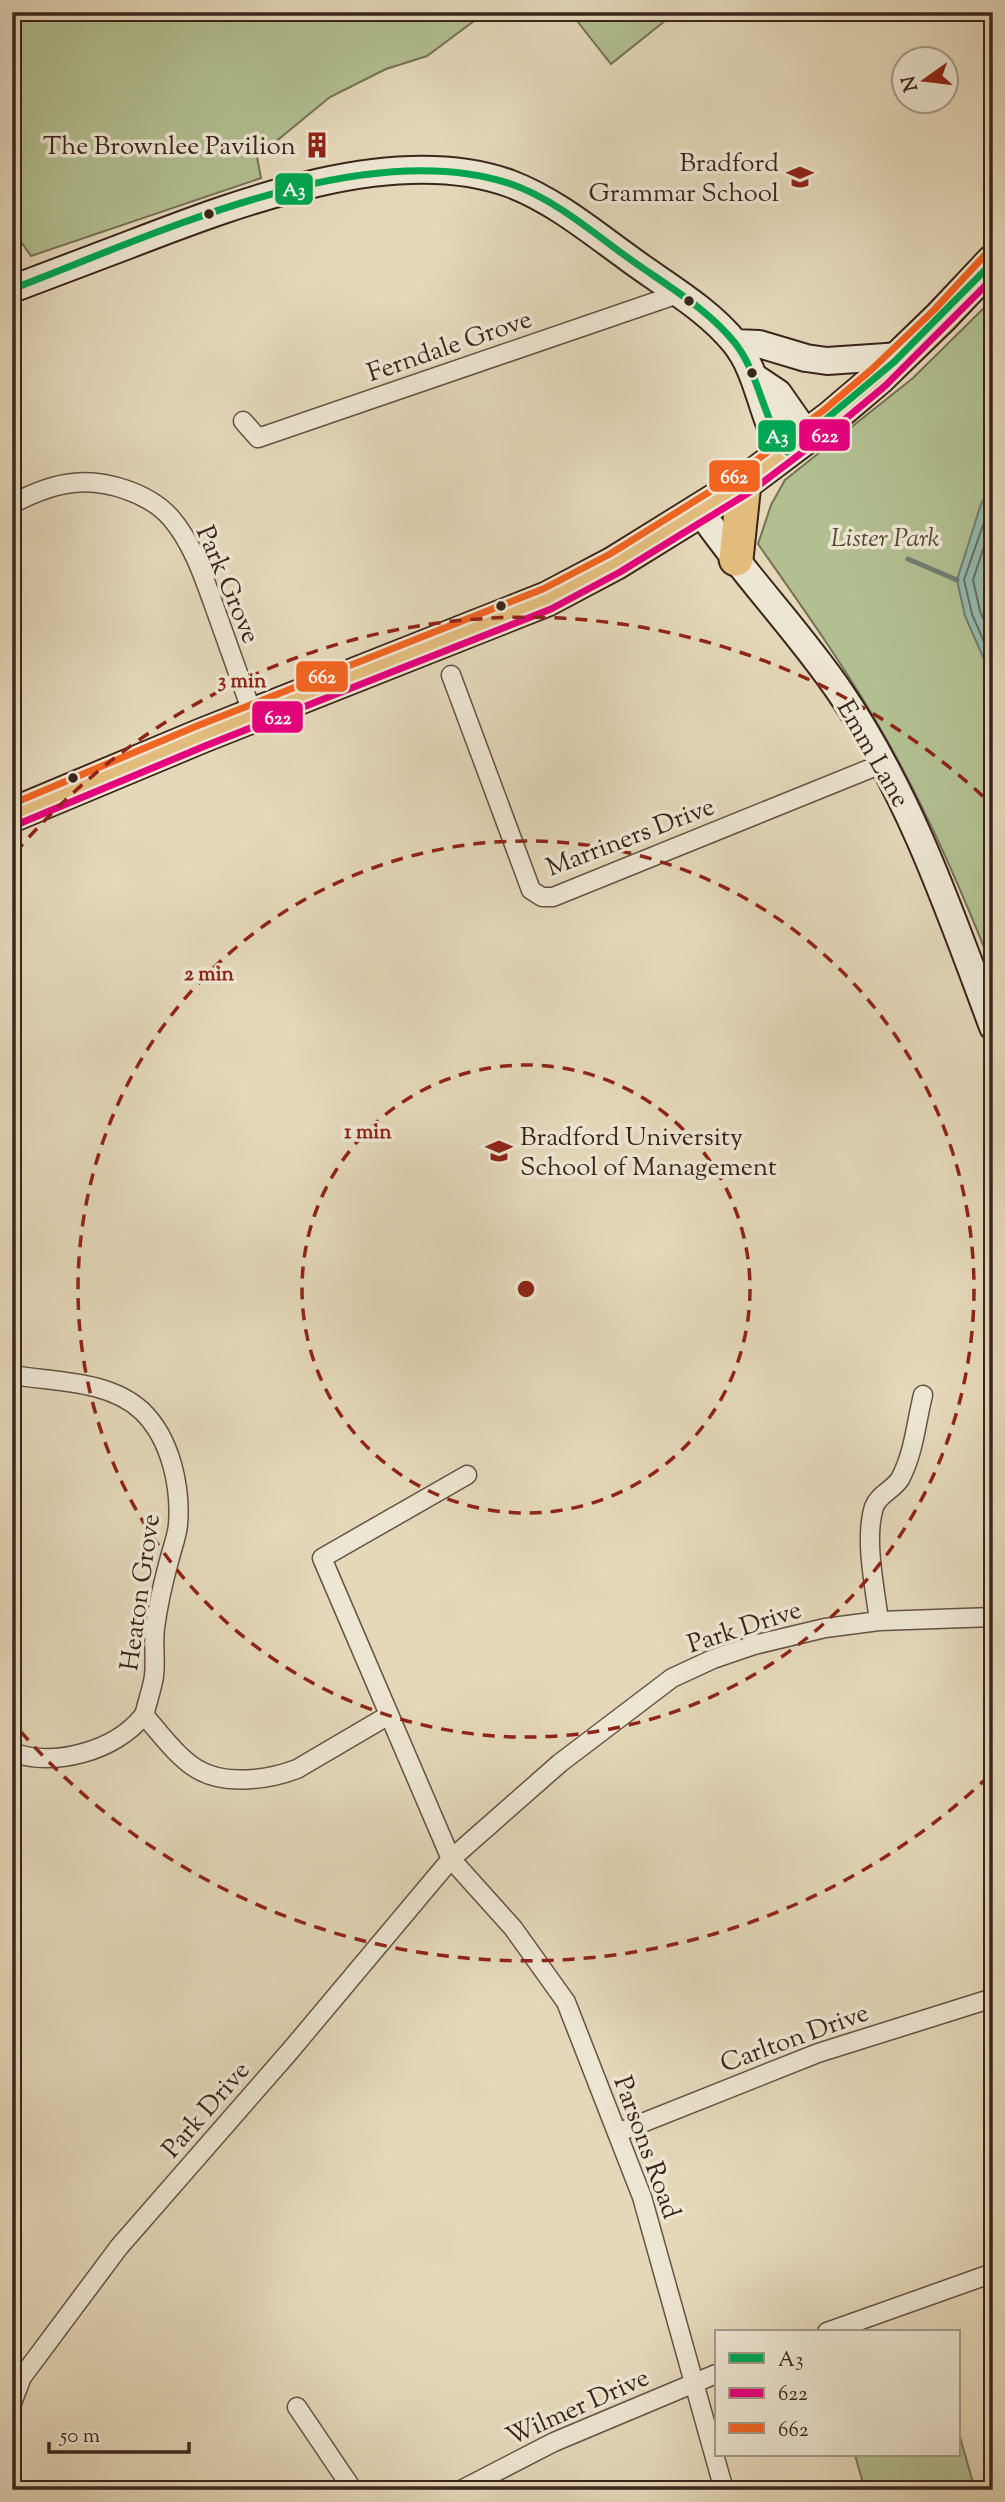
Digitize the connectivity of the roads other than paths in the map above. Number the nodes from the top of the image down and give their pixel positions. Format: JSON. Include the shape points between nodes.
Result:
{"nodes":[{"id":1,"x":993,"y":262,"type":"edge"},
{"id":2,"x":12,"y":289,"type":"edge"},
{"id":3,"x":678,"y":294,"type":"junction"},
{"id":4,"x":735,"y":343,"type":"junction"},
{"id":5,"x":901,"y":356,"type":"junction"},
{"id":6,"x":243,"y":421,"type":"dead end"},
{"id":7,"x":797,"y":444,"type":"junction"},
{"id":8,"x":744,"y":483,"type":"junction"},
{"id":9,"x":12,"y":503,"type":"edge"},
{"id":10,"x":700,"y":511,"type":"junction"},
{"id":11,"x":736,"y":559,"type":"junction"},
{"id":12,"x":451,"y":675,"type":"dead end"},
{"id":13,"x":253,"y":715,"type":"junction"},
{"id":14,"x":884,"y":763,"type":"junction"},
{"id":15,"x":12,"y":815,"type":"edge"},
{"id":16,"x":993,"y":1027,"type":"edge"},
{"id":17,"x":12,"y":1375,"type":"edge"},
{"id":18,"x":923,"y":1395,"type":"dead end"},
{"id":19,"x":467,"y":1475,"type":"dead end"},
{"id":20,"x":993,"y":1617,"type":"edge"},
{"id":21,"x":879,"y":1621,"type":"junction"},
{"id":22,"x":144,"y":1715,"type":"junction"},
{"id":23,"x":389,"y":1715,"type":"junction"},
{"id":24,"x":12,"y":1752,"type":"edge"},
{"id":25,"x":451,"y":1859,"type":"junction"},
{"id":26,"x":993,"y":1998,"type":"edge"},
{"id":27,"x":617,"y":2133,"type":"junction"},
{"id":28,"x":993,"y":2273,"type":"edge"},
{"id":29,"x":833,"y":2330,"type":"edge"},
{"id":30,"x":715,"y":2374,"type":"edge"},
{"id":31,"x":694,"y":2383,"type":"junction"},
{"id":32,"x":12,"y":2403,"type":"edge"},
{"id":33,"x":297,"y":2406,"type":"dead end"},
{"id":34,"x":353,"y":2490,"type":"edge"},
{"id":35,"x":461,"y":2490,"type":"edge"},
{"id":36,"x":724,"y":2490,"type":"edge"}],
"edges":[{"from":1,"to":5,"type":"highway"},
{"from":2,"to":3,"type":"street","via":[[280,192],[388,172],[437,170],[512,184],[593,232]]},
{"from":3,"to":4,"type":"street"},
{"from":3,"to":6,"type":"street","name":"Ferndale Grove","via":[[258,439]]},
{"from":4,"to":5,"type":"street","via":[[759,344],[827,361]]},
{"from":4,"to":7,"type":"street","via":[[754,377],[771,426]]},
{"from":5,"to":7,"type":"highway"},
{"from":7,"to":8,"type":"highway"},
{"from":8,"to":10,"type":"highway"},
{"from":8,"to":11,"type":"highway"},
{"from":9,"to":13,"type":"street","name":"Park Grove","via":[[74,482],[97,484],[148,500],[170,517],[190,546],[203,577]]},
{"from":10,"to":11,"type":"street","name":"Emm Lane"},
{"from":10,"to":13,"type":"highway","via":[[547,598]]},
{"from":11,"to":14,"type":"street","name":"Emm Lane","via":[[841,693]]},
{"from":12,"to":14,"type":"street","name":"Marriners Drive","via":[[531,890],[542,897],[553,897]]},
{"from":13,"to":15,"type":"highway"},
{"from":14,"to":16,"type":"street","name":"Emm Lane","via":[[918,833]]},
{"from":17,"to":22,"type":"street","name":"Heaton Grove","via":[[93,1387],[124,1397],[144,1413],[160,1435],[172,1464],[178,1527],[159,1596],[154,1676]]},
{"from":18,"to":21,"type":"street","via":[[909,1459],[898,1481],[874,1507],[871,1546]]},
{"from":19,"to":23,"type":"street","via":[[322,1558]]},
{"from":20,"to":21,"type":"street","name":"Park Drive"},
{"from":21,"to":25,"type":"street","name":"Park Drive","via":[[754,1645],[672,1678],[560,1763]]},
{"from":22,"to":23,"type":"street","via":[[197,1770],[226,1779],[253,1780],[296,1769]]},
{"from":22,"to":24,"type":"street","via":[[120,1735],[86,1752],[53,1760]]},
{"from":23,"to":25,"type":"street"},
{"from":25,"to":27,"type":"street","name":"Parsons Road","via":[[513,1928],[566,2002]]},
{"from":25,"to":32,"type":"street","name":"Park Drive","via":[[119,2247],[22,2377]]},
{"from":26,"to":27,"type":"street","name":"Carlton Drive","via":[[818,2053]]},
{"from":27,"to":31,"type":"street","name":"Parsons Road","via":[[642,2197]]},
{"from":28,"to":29,"type":"street"},
{"from":30,"to":31,"type":"street","name":"Wilmer Drive"},
{"from":31,"to":35,"type":"street","name":"Wilmer Drive","via":[[554,2442]]},
{"from":31,"to":36,"type":"street","name":"Parsons Road"},
{"from":33,"to":34,"type":"street"}]}
